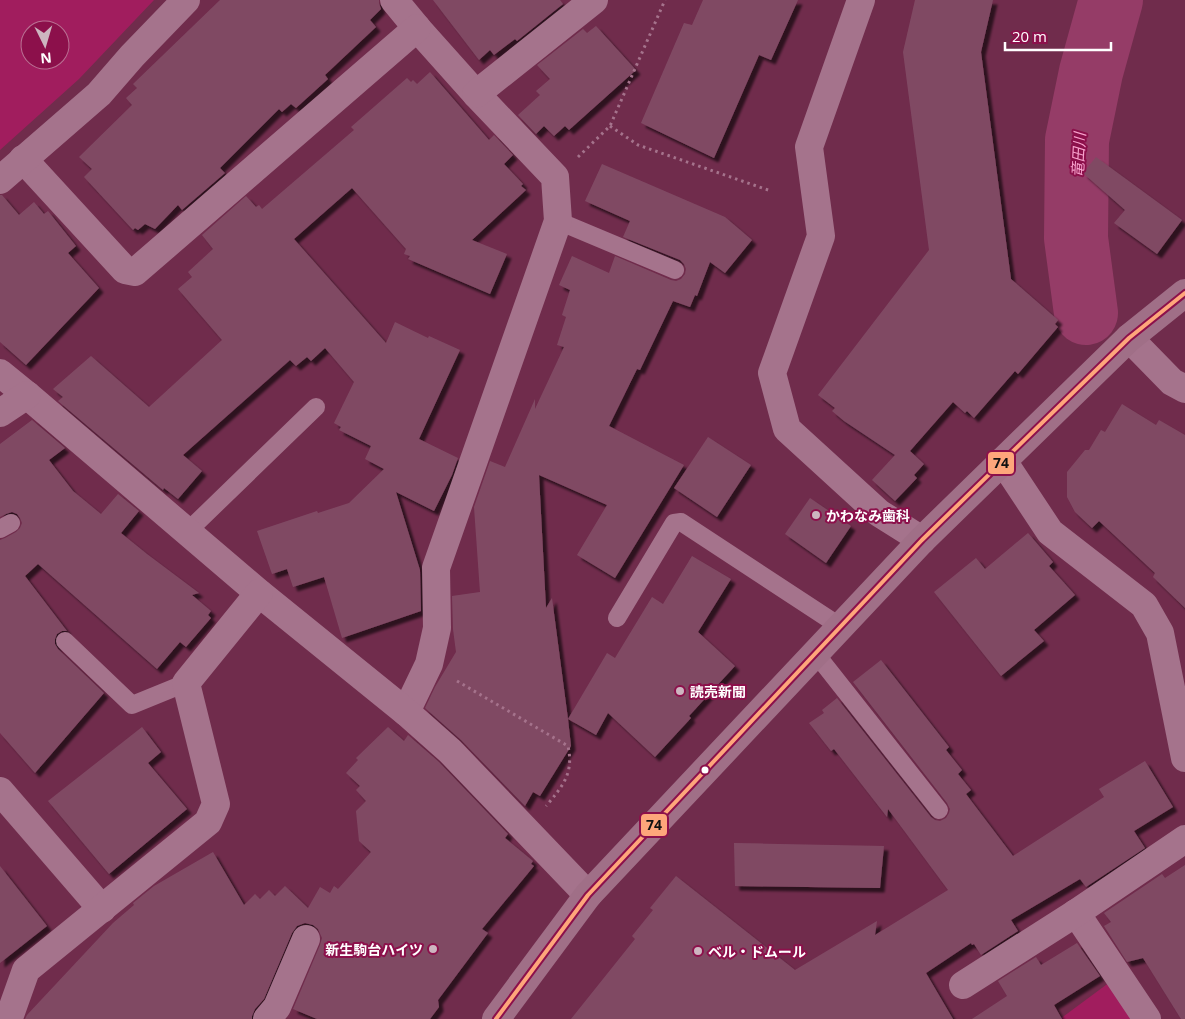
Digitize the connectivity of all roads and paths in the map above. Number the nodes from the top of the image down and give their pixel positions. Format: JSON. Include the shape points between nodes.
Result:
{"nodes":[{"id":1,"x":186,"y":0,"type":"edge"},
{"id":2,"x":394,"y":0,"type":"edge"},
{"id":3,"x":594,"y":0,"type":"edge"},
{"id":4,"x":665,"y":0,"type":"edge"},
{"id":5,"x":861,"y":0,"type":"edge"},
{"id":6,"x":417,"y":28,"type":"junction"},
{"id":7,"x":476,"y":94,"type":"junction"},
{"id":8,"x":610,"y":126,"type":"junction"},
{"id":9,"x":23,"y":159,"type":"junction"},
{"id":10,"x":555,"y":177,"type":"junction"},
{"id":11,"x":0,"y":180,"type":"edge"},
{"id":12,"x":771,"y":191,"type":"dead end"},
{"id":13,"x":558,"y":221,"type":"junction"},
{"id":14,"x":675,"y":270,"type":"dead end"},
{"id":15,"x":1185,"y":293,"type":"edge"},
{"id":16,"x":1129,"y":338,"type":"junction"},
{"id":17,"x":0,"y":373,"type":"edge"},
{"id":18,"x":1185,"y":389,"type":"edge"},
{"id":19,"x":27,"y":395,"type":"junction"},
{"id":20,"x":316,"y":407,"type":"dead end"},
{"id":21,"x":0,"y":413,"type":"edge"},
{"id":22,"x":1003,"y":461,"type":"junction"},
{"id":23,"x":188,"y":532,"type":"junction"},
{"id":24,"x":922,"y":540,"type":"junction"},
{"id":25,"x":259,"y":593,"type":"junction"},
{"id":26,"x":617,"y":618,"type":"dead end"},
{"id":27,"x":841,"y":627,"type":"junction"},
{"id":28,"x":65,"y":641,"type":"dead end"},
{"id":29,"x":816,"y":654,"type":"junction"},
{"id":30,"x":429,"y":664,"type":"junction"},
{"id":31,"x":186,"y":683,"type":"junction"},
{"id":32,"x":406,"y":712,"type":"junction"},
{"id":33,"x":1183,"y":732,"type":"edge"},
{"id":34,"x":1185,"y":758,"type":"edge"},
{"id":35,"x":0,"y":791,"type":"edge"},
{"id":36,"x":939,"y":810,"type":"dead end"},
{"id":37,"x":525,"y":829,"type":"junction"},
{"id":38,"x":1185,"y":839,"type":"edge"},
{"id":39,"x":588,"y":896,"type":"junction"},
{"id":40,"x":102,"y":909,"type":"junction"},
{"id":41,"x":1076,"y":913,"type":"junction"},
{"id":42,"x":306,"y":939,"type":"dead end"},
{"id":43,"x":963,"y":985,"type":"dead end"},
{"id":44,"x":279,"y":1015,"type":"edge"},
{"id":45,"x":0,"y":1016,"type":"edge"},
{"id":46,"x":496,"y":1019,"type":"edge"},
{"id":47,"x":1148,"y":1019,"type":"edge"}],
"edges":[{"from":1,"to":9,"type":"street","via":[[99,94]]},
{"from":2,"to":6,"type":"street"},
{"from":3,"to":7,"type":"street"},
{"from":4,"to":8,"type":"path"},
{"from":5,"to":24,"type":"street","via":[[809,148],[821,236],[772,373],[786,429],[879,513]]},
{"from":6,"to":7,"type":"street"},
{"from":6,"to":9,"type":"street","via":[[135,272],[125,270]]},
{"from":7,"to":10,"type":"street"},
{"from":8,"to":10,"type":"path"},
{"from":8,"to":12,"type":"path","via":[[638,145]]},
{"from":9,"to":11,"type":"street"},
{"from":10,"to":13,"type":"street"},
{"from":13,"to":14,"type":"lane"},
{"from":13,"to":30,"type":"street","via":[[436,568],[437,628]]},
{"from":15,"to":16,"type":"main road"},
{"from":16,"to":18,"type":"street","via":[[1172,382]]},
{"from":16,"to":22,"type":"main road"},
{"from":17,"to":19,"type":"street"},
{"from":19,"to":21,"type":"street"},
{"from":19,"to":23,"type":"street"},
{"from":20,"to":23,"type":"lane"},
{"from":22,"to":24,"type":"main road"},
{"from":22,"to":33,"type":"street","via":[[1050,532],[1144,605],[1160,633]]},
{"from":23,"to":25,"type":"street"},
{"from":24,"to":27,"type":"main road"},
{"from":25,"to":31,"type":"street"},
{"from":25,"to":32,"type":"street"},
{"from":26,"to":27,"type":"lane","via":[[674,523],[681,522]]},
{"from":27,"to":29,"type":"main road"},
{"from":28,"to":31,"type":"lane","via":[[132,704]]},
{"from":29,"to":36,"type":"lane"},
{"from":29,"to":39,"type":"main road"},
{"from":30,"to":32,"type":"street"},
{"from":30,"to":37,"type":"path","via":[[568,746],[569,773],[559,791]]},
{"from":31,"to":40,"type":"street","via":[[216,804],[208,822]]},
{"from":32,"to":37,"type":"street","via":[[450,751]]},
{"from":33,"to":34,"type":"street"},
{"from":35,"to":40,"type":"street"},
{"from":37,"to":39,"type":"street"},
{"from":38,"to":41,"type":"street"},
{"from":39,"to":46,"type":"main road"},
{"from":40,"to":45,"type":"street","via":[[26,970],[10,1015]]},
{"from":41,"to":43,"type":"street"},
{"from":41,"to":47,"type":"street"},
{"from":42,"to":44,"type":"street"}]}
